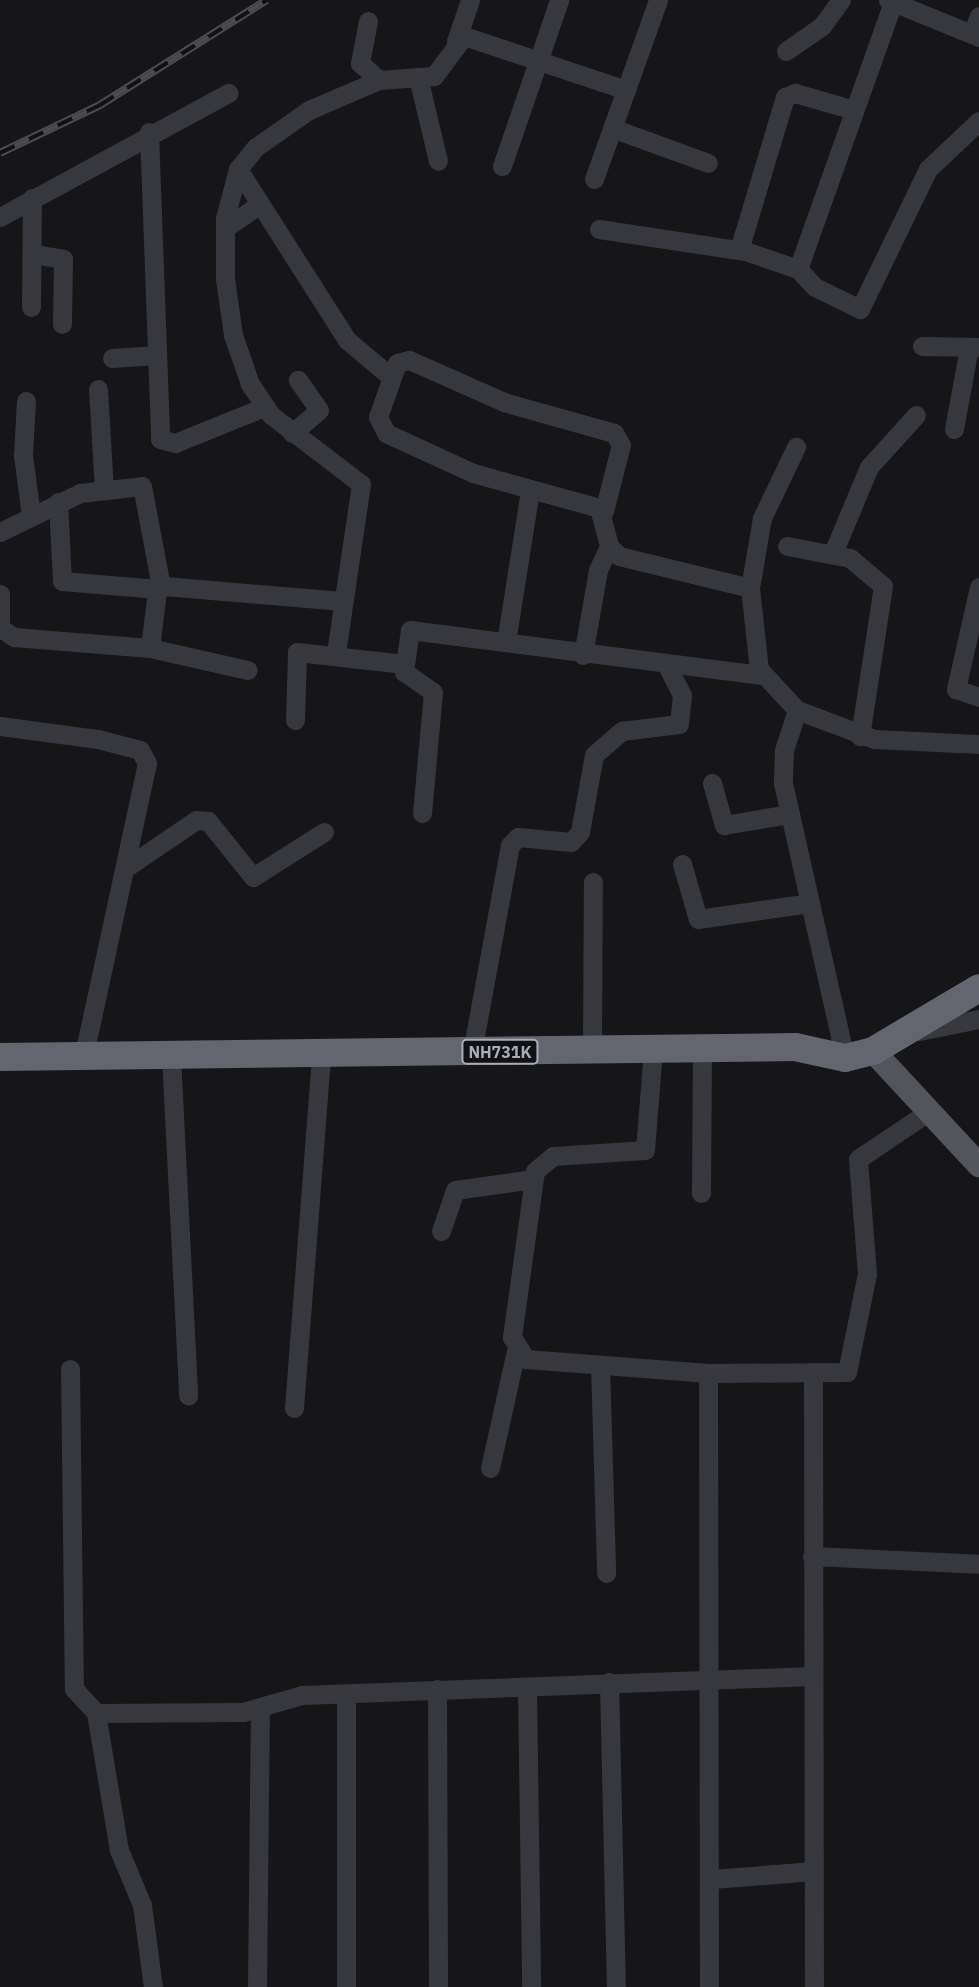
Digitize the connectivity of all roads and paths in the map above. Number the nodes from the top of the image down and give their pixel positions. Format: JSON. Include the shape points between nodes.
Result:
{"nodes":[{"id":1,"x":470,"y":0,"type":"edge"},
{"id":2,"x":559,"y":0,"type":"edge"},
{"id":3,"x":658,"y":0,"type":"edge"},
{"id":4,"x":841,"y":0,"type":"edge"},
{"id":5,"x":891,"y":1,"type":"edge"},
{"id":6,"x":368,"y":21,"type":"dead end"},
{"id":7,"x":976,"y":29,"type":"edge"},
{"id":8,"x":456,"y":41,"type":"junction"},
{"id":9,"x":786,"y":51,"type":"dead end"},
{"id":10,"x":537,"y":61,"type":"junction"},
{"id":11,"x":418,"y":77,"type":"junction"},
{"id":12,"x":379,"y":80,"type":"junction"},
{"id":13,"x":626,"y":90,"type":"junction"},
{"id":14,"x":228,"y":93,"type":"dead end"},
{"id":15,"x":854,"y":110,"type":"junction"},
{"id":16,"x":979,"y":121,"type":"edge"},
{"id":17,"x":612,"y":128,"type":"junction"},
{"id":18,"x":149,"y":132,"type":"junction"},
{"id":19,"x":438,"y":161,"type":"dead end"},
{"id":20,"x":708,"y":163,"type":"dead end"},
{"id":21,"x":502,"y":166,"type":"dead end"},
{"id":22,"x":238,"y":169,"type":"junction"},
{"id":23,"x":594,"y":178,"type":"dead end"},
{"id":24,"x":32,"y":198,"type":"junction"},
{"id":25,"x":260,"y":204,"type":"junction"},
{"id":26,"x":0,"y":217,"type":"edge"},
{"id":27,"x":225,"y":228,"type":"junction"},
{"id":28,"x":599,"y":229,"type":"dead end"},
{"id":29,"x":739,"y":250,"type":"junction"},
{"id":30,"x":33,"y":254,"type":"junction"},
{"id":31,"x":798,"y":269,"type":"junction"},
{"id":32,"x":31,"y":307,"type":"dead end"},
{"id":33,"x":62,"y":324,"type":"dead end"},
{"id":34,"x":922,"y":346,"type":"dead end"},
{"id":35,"x":974,"y":346,"type":"edge"},
{"id":36,"x":156,"y":355,"type":"junction"},
{"id":37,"x":112,"y":358,"type":"dead end"},
{"id":38,"x":391,"y":377,"type":"junction"},
{"id":39,"x":298,"y":380,"type":"dead end"},
{"id":40,"x":98,"y":389,"type":"dead end"},
{"id":41,"x":26,"y":401,"type":"dead end"},
{"id":42,"x":264,"y":407,"type":"junction"},
{"id":43,"x":916,"y":415,"type":"dead end"},
{"id":44,"x":954,"y":429,"type":"dead end"},
{"id":45,"x":292,"y":433,"type":"junction"},
{"id":46,"x":796,"y":447,"type":"dead end"},
{"id":47,"x":104,"y":489,"type":"junction"},
{"id":48,"x":530,"y":490,"type":"junction"},
{"id":49,"x":58,"y":502,"type":"junction"},
{"id":50,"x":604,"y":511,"type":"junction"},
{"id":51,"x":31,"y":516,"type":"junction"},
{"id":52,"x":0,"y":532,"type":"edge"},
{"id":53,"x":609,"y":546,"type":"junction"},
{"id":54,"x":787,"y":546,"type":"dead end"},
{"id":55,"x":833,"y":553,"type":"junction"},
{"id":56,"x":750,"y":587,"type":"junction"},
{"id":57,"x":979,"y":587,"type":"edge"},
{"id":58,"x":160,"y":588,"type":"junction"},
{"id":59,"x":0,"y":594,"type":"edge"},
{"id":60,"x":342,"y":601,"type":"junction"},
{"id":61,"x":0,"y":622,"type":"edge"},
{"id":62,"x":0,"y":628,"type":"edge"},
{"id":63,"x":506,"y":642,"type":"junction"},
{"id":64,"x":150,"y":648,"type":"junction"},
{"id":65,"x":336,"y":653,"type":"junction"},
{"id":66,"x":583,"y":655,"type":"junction"},
{"id":67,"x":404,"y":664,"type":"junction"},
{"id":68,"x":667,"y":666,"type":"junction"},
{"id":69,"x":248,"y":670,"type":"dead end"},
{"id":70,"x":762,"y":676,"type":"junction"},
{"id":71,"x":979,"y":697,"type":"edge"},
{"id":72,"x":797,"y":710,"type":"junction"},
{"id":73,"x":295,"y":720,"type":"dead end"},
{"id":74,"x":0,"y":726,"type":"edge"},
{"id":75,"x":860,"y":736,"type":"junction"},
{"id":76,"x":979,"y":744,"type":"edge"},
{"id":77,"x":712,"y":783,"type":"dead end"},
{"id":78,"x":422,"y":813,"type":"dead end"},
{"id":79,"x":790,"y":814,"type":"junction"},
{"id":80,"x":324,"y":832,"type":"dead end"},
{"id":81,"x":682,"y":864,"type":"dead end"},
{"id":82,"x":124,"y":869,"type":"junction"},
{"id":83,"x":593,"y":882,"type":"dead end"},
{"id":84,"x":810,"y":903,"type":"junction"},
{"id":85,"x":979,"y":988,"type":"edge"},
{"id":86,"x":979,"y":1019,"type":"edge"},
{"id":87,"x":901,"y":1034,"type":"junction"},
{"id":88,"x":702,"y":1049,"type":"junction"},
{"id":89,"x":653,"y":1050,"type":"junction"},
{"id":90,"x":592,"y":1051,"type":"junction"},
{"id":91,"x":873,"y":1051,"type":"junction"},
{"id":92,"x":472,"y":1052,"type":"junction"},
{"id":93,"x":171,"y":1056,"type":"junction"},
{"id":94,"x":321,"y":1056,"type":"junction"},
{"id":95,"x":0,"y":1057,"type":"edge"},
{"id":96,"x":83,"y":1058,"type":"junction"},
{"id":97,"x":845,"y":1058,"type":"junction"},
{"id":98,"x":928,"y":1112,"type":"junction"},
{"id":99,"x":979,"y":1165,"type":"edge"},
{"id":100,"x":533,"y":1179,"type":"junction"},
{"id":101,"x":701,"y":1193,"type":"dead end"},
{"id":102,"x":441,"y":1231,"type":"dead end"},
{"id":103,"x":516,"y":1351,"type":"junction"},
{"id":104,"x":600,"y":1365,"type":"junction"},
{"id":105,"x":70,"y":1369,"type":"dead end"},
{"id":106,"x":708,"y":1373,"type":"junction"},
{"id":107,"x":813,"y":1375,"type":"junction"},
{"id":108,"x":188,"y":1396,"type":"dead end"},
{"id":109,"x":294,"y":1408,"type":"dead end"},
{"id":110,"x":489,"y":1468,"type":"dead end"},
{"id":111,"x":813,"y":1556,"type":"junction"},
{"id":112,"x":979,"y":1564,"type":"edge"},
{"id":113,"x":606,"y":1573,"type":"dead end"},
{"id":114,"x":812,"y":1676,"type":"junction"},
{"id":115,"x":710,"y":1679,"type":"junction"},
{"id":116,"x":609,"y":1682,"type":"junction"},
{"id":117,"x":527,"y":1687,"type":"junction"},
{"id":118,"x":437,"y":1689,"type":"junction"},
{"id":119,"x":346,"y":1694,"type":"junction"},
{"id":120,"x":260,"y":1709,"type":"junction"},
{"id":121,"x":96,"y":1713,"type":"junction"},
{"id":122,"x":814,"y":1871,"type":"junction"},
{"id":123,"x":712,"y":1879,"type":"junction"},
{"id":124,"x":153,"y":1987,"type":"edge"},
{"id":125,"x":257,"y":1987,"type":"edge"},
{"id":126,"x":346,"y":1987,"type":"edge"},
{"id":127,"x":438,"y":1987,"type":"edge"},
{"id":128,"x":531,"y":1987,"type":"edge"},
{"id":129,"x":615,"y":1987,"type":"edge"},
{"id":130,"x":709,"y":1987,"type":"edge"},
{"id":131,"x":814,"y":1987,"type":"edge"}],
"edges":[{"from":1,"to":8,"type":"street"},
{"from":2,"to":10,"type":"street"},
{"from":3,"to":13,"type":"street"},
{"from":4,"to":9,"type":"street","via":[[822,26]]},
{"from":5,"to":7,"type":"street"},
{"from":5,"to":15,"type":"street"},
{"from":6,"to":12,"type":"street","via":[[360,64]]},
{"from":8,"to":10,"type":"street","via":[[464,36]]},
{"from":8,"to":11,"type":"street","via":[[443,69]]},
{"from":10,"to":13,"type":"street"},
{"from":10,"to":21,"type":"street"},
{"from":11,"to":12,"type":"street"},
{"from":11,"to":19,"type":"street"},
{"from":12,"to":22,"type":"street","via":[[286,122]]},
{"from":13,"to":17,"type":"street"},
{"from":14,"to":18,"type":"street"},
{"from":15,"to":29,"type":"street","via":[[795,93],[785,97]]},
{"from":15,"to":31,"type":"street"},
{"from":16,"to":31,"type":"street","via":[[928,169],[860,309],[812,285]]},
{"from":17,"to":20,"type":"street"},
{"from":17,"to":23,"type":"street"},
{"from":18,"to":24,"type":"street"},
{"from":18,"to":36,"type":"street"},
{"from":22,"to":25,"type":"street"},
{"from":22,"to":27,"type":"street"},
{"from":24,"to":26,"type":"street"},
{"from":24,"to":30,"type":"street"},
{"from":25,"to":27,"type":"street"},
{"from":25,"to":38,"type":"street","via":[[347,340]]},
{"from":27,"to":42,"type":"street","via":[[233,335]]},
{"from":28,"to":29,"type":"street"},
{"from":29,"to":31,"type":"street"},
{"from":30,"to":32,"type":"street"},
{"from":30,"to":33,"type":"street","via":[[63,259]]},
{"from":34,"to":35,"type":"street"},
{"from":35,"to":44,"type":"street"},
{"from":36,"to":37,"type":"street"},
{"from":36,"to":42,"type":"street","via":[[163,443]]},
{"from":38,"to":48,"type":"street","via":[[377,417],[386,433],[473,473]]},
{"from":38,"to":50,"type":"street","via":[[397,363],[409,360],[504,402],[614,433],[621,445]]},
{"from":39,"to":45,"type":"street","via":[[319,411]]},
{"from":40,"to":47,"type":"street"},
{"from":41,"to":51,"type":"street","via":[[23,455]]},
{"from":42,"to":45,"type":"street"},
{"from":43,"to":55,"type":"street","via":[[869,467]]},
{"from":45,"to":60,"type":"street","via":[[359,478]]},
{"from":46,"to":56,"type":"street","via":[[762,518]]},
{"from":47,"to":49,"type":"street"},
{"from":47,"to":58,"type":"street","via":[[146,489]]},
{"from":48,"to":50,"type":"street"},
{"from":48,"to":63,"type":"street"},
{"from":49,"to":51,"type":"street"},
{"from":49,"to":58,"type":"street","via":[[62,581]]},
{"from":50,"to":53,"type":"street"},
{"from":51,"to":52,"type":"street"},
{"from":53,"to":56,"type":"street","via":[[619,556]]},
{"from":53,"to":66,"type":"street","via":[[598,570]]},
{"from":54,"to":55,"type":"street"},
{"from":55,"to":75,"type":"street","via":[[879,580],[885,593]]},
{"from":56,"to":70,"type":"street"},
{"from":57,"to":71,"type":"street","via":[[956,689]]},
{"from":58,"to":60,"type":"street"},
{"from":58,"to":64,"type":"street"},
{"from":59,"to":61,"type":"street"},
{"from":60,"to":65,"type":"street"},
{"from":62,"to":64,"type":"street","via":[[14,637]]},
{"from":63,"to":66,"type":"street"},
{"from":63,"to":67,"type":"street","via":[[410,630]]},
{"from":64,"to":69,"type":"street"},
{"from":65,"to":67,"type":"street"},
{"from":65,"to":73,"type":"street","via":[[297,652]]},
{"from":66,"to":68,"type":"street"},
{"from":67,"to":78,"type":"street","via":[[406,675],[433,692]]},
{"from":68,"to":70,"type":"street"},
{"from":68,"to":92,"type":"street","via":[[682,695],[679,724],[622,731],[594,755],[580,832],[571,842],[513,840]]},
{"from":70,"to":72,"type":"street"},
{"from":72,"to":75,"type":"street"},
{"from":72,"to":79,"type":"street","via":[[782,768]]},
{"from":74,"to":82,"type":"street","via":[[84,736],[146,756]]},
{"from":75,"to":76,"type":"street"},
{"from":77,"to":79,"type":"street","via":[[724,825]]},
{"from":79,"to":84,"type":"street"},
{"from":80,"to":82,"type":"street","via":[[253,877],[208,821],[196,820]]},
{"from":81,"to":84,"type":"street","via":[[698,919]]},
{"from":82,"to":96,"type":"street"},
{"from":83,"to":90,"type":"street"},
{"from":84,"to":97,"type":"street"},
{"from":85,"to":87,"type":"highway"},
{"from":86,"to":87,"type":"street"},
{"from":87,"to":91,"type":"highway"},
{"from":88,"to":89,"type":"highway","number":"NH731K"},
{"from":88,"to":97,"type":"highway","number":"NH731K","via":[[808,1047]]},
{"from":88,"to":101,"type":"street"},
{"from":89,"to":90,"type":"highway","number":"NH731K"},
{"from":89,"to":100,"type":"street","via":[[645,1150],[552,1156]]},
{"from":90,"to":92,"type":"highway","number":"NH731K"},
{"from":91,"to":97,"type":"highway"},
{"from":91,"to":98,"type":"main road"},
{"from":92,"to":94,"type":"highway","number":"NH731K"},
{"from":93,"to":94,"type":"highway","number":"NH731K"},
{"from":93,"to":96,"type":"highway","number":"NH731K"},
{"from":93,"to":108,"type":"street"},
{"from":94,"to":109,"type":"street"},
{"from":95,"to":96,"type":"highway","number":"NH731K"},
{"from":98,"to":99,"type":"main road"},
{"from":98,"to":107,"type":"street","via":[[860,1153],[867,1274],[851,1366],[841,1374]]},
{"from":100,"to":102,"type":"street","via":[[455,1190]]},
{"from":100,"to":103,"type":"street","via":[[512,1336]]},
{"from":103,"to":104,"type":"street","via":[[526,1359]]},
{"from":103,"to":110,"type":"street"},
{"from":104,"to":106,"type":"street"},
{"from":104,"to":113,"type":"street"},
{"from":105,"to":121,"type":"street","via":[[74,1689]]},
{"from":106,"to":107,"type":"street"},
{"from":106,"to":115,"type":"street"},
{"from":107,"to":111,"type":"street"},
{"from":111,"to":112,"type":"street"},
{"from":111,"to":114,"type":"street"},
{"from":114,"to":115,"type":"street"},
{"from":114,"to":122,"type":"street"},
{"from":115,"to":116,"type":"street"},
{"from":115,"to":123,"type":"street"},
{"from":116,"to":117,"type":"street"},
{"from":116,"to":129,"type":"street"},
{"from":117,"to":118,"type":"street"},
{"from":117,"to":128,"type":"street"},
{"from":118,"to":119,"type":"street"},
{"from":118,"to":127,"type":"street"},
{"from":119,"to":120,"type":"street","via":[[302,1696]]},
{"from":119,"to":126,"type":"street"},
{"from":120,"to":121,"type":"street"},
{"from":120,"to":125,"type":"street"},
{"from":121,"to":124,"type":"street","via":[[119,1850],[143,1910]]},
{"from":122,"to":123,"type":"street"},
{"from":122,"to":131,"type":"street"},
{"from":123,"to":130,"type":"street"}]}
